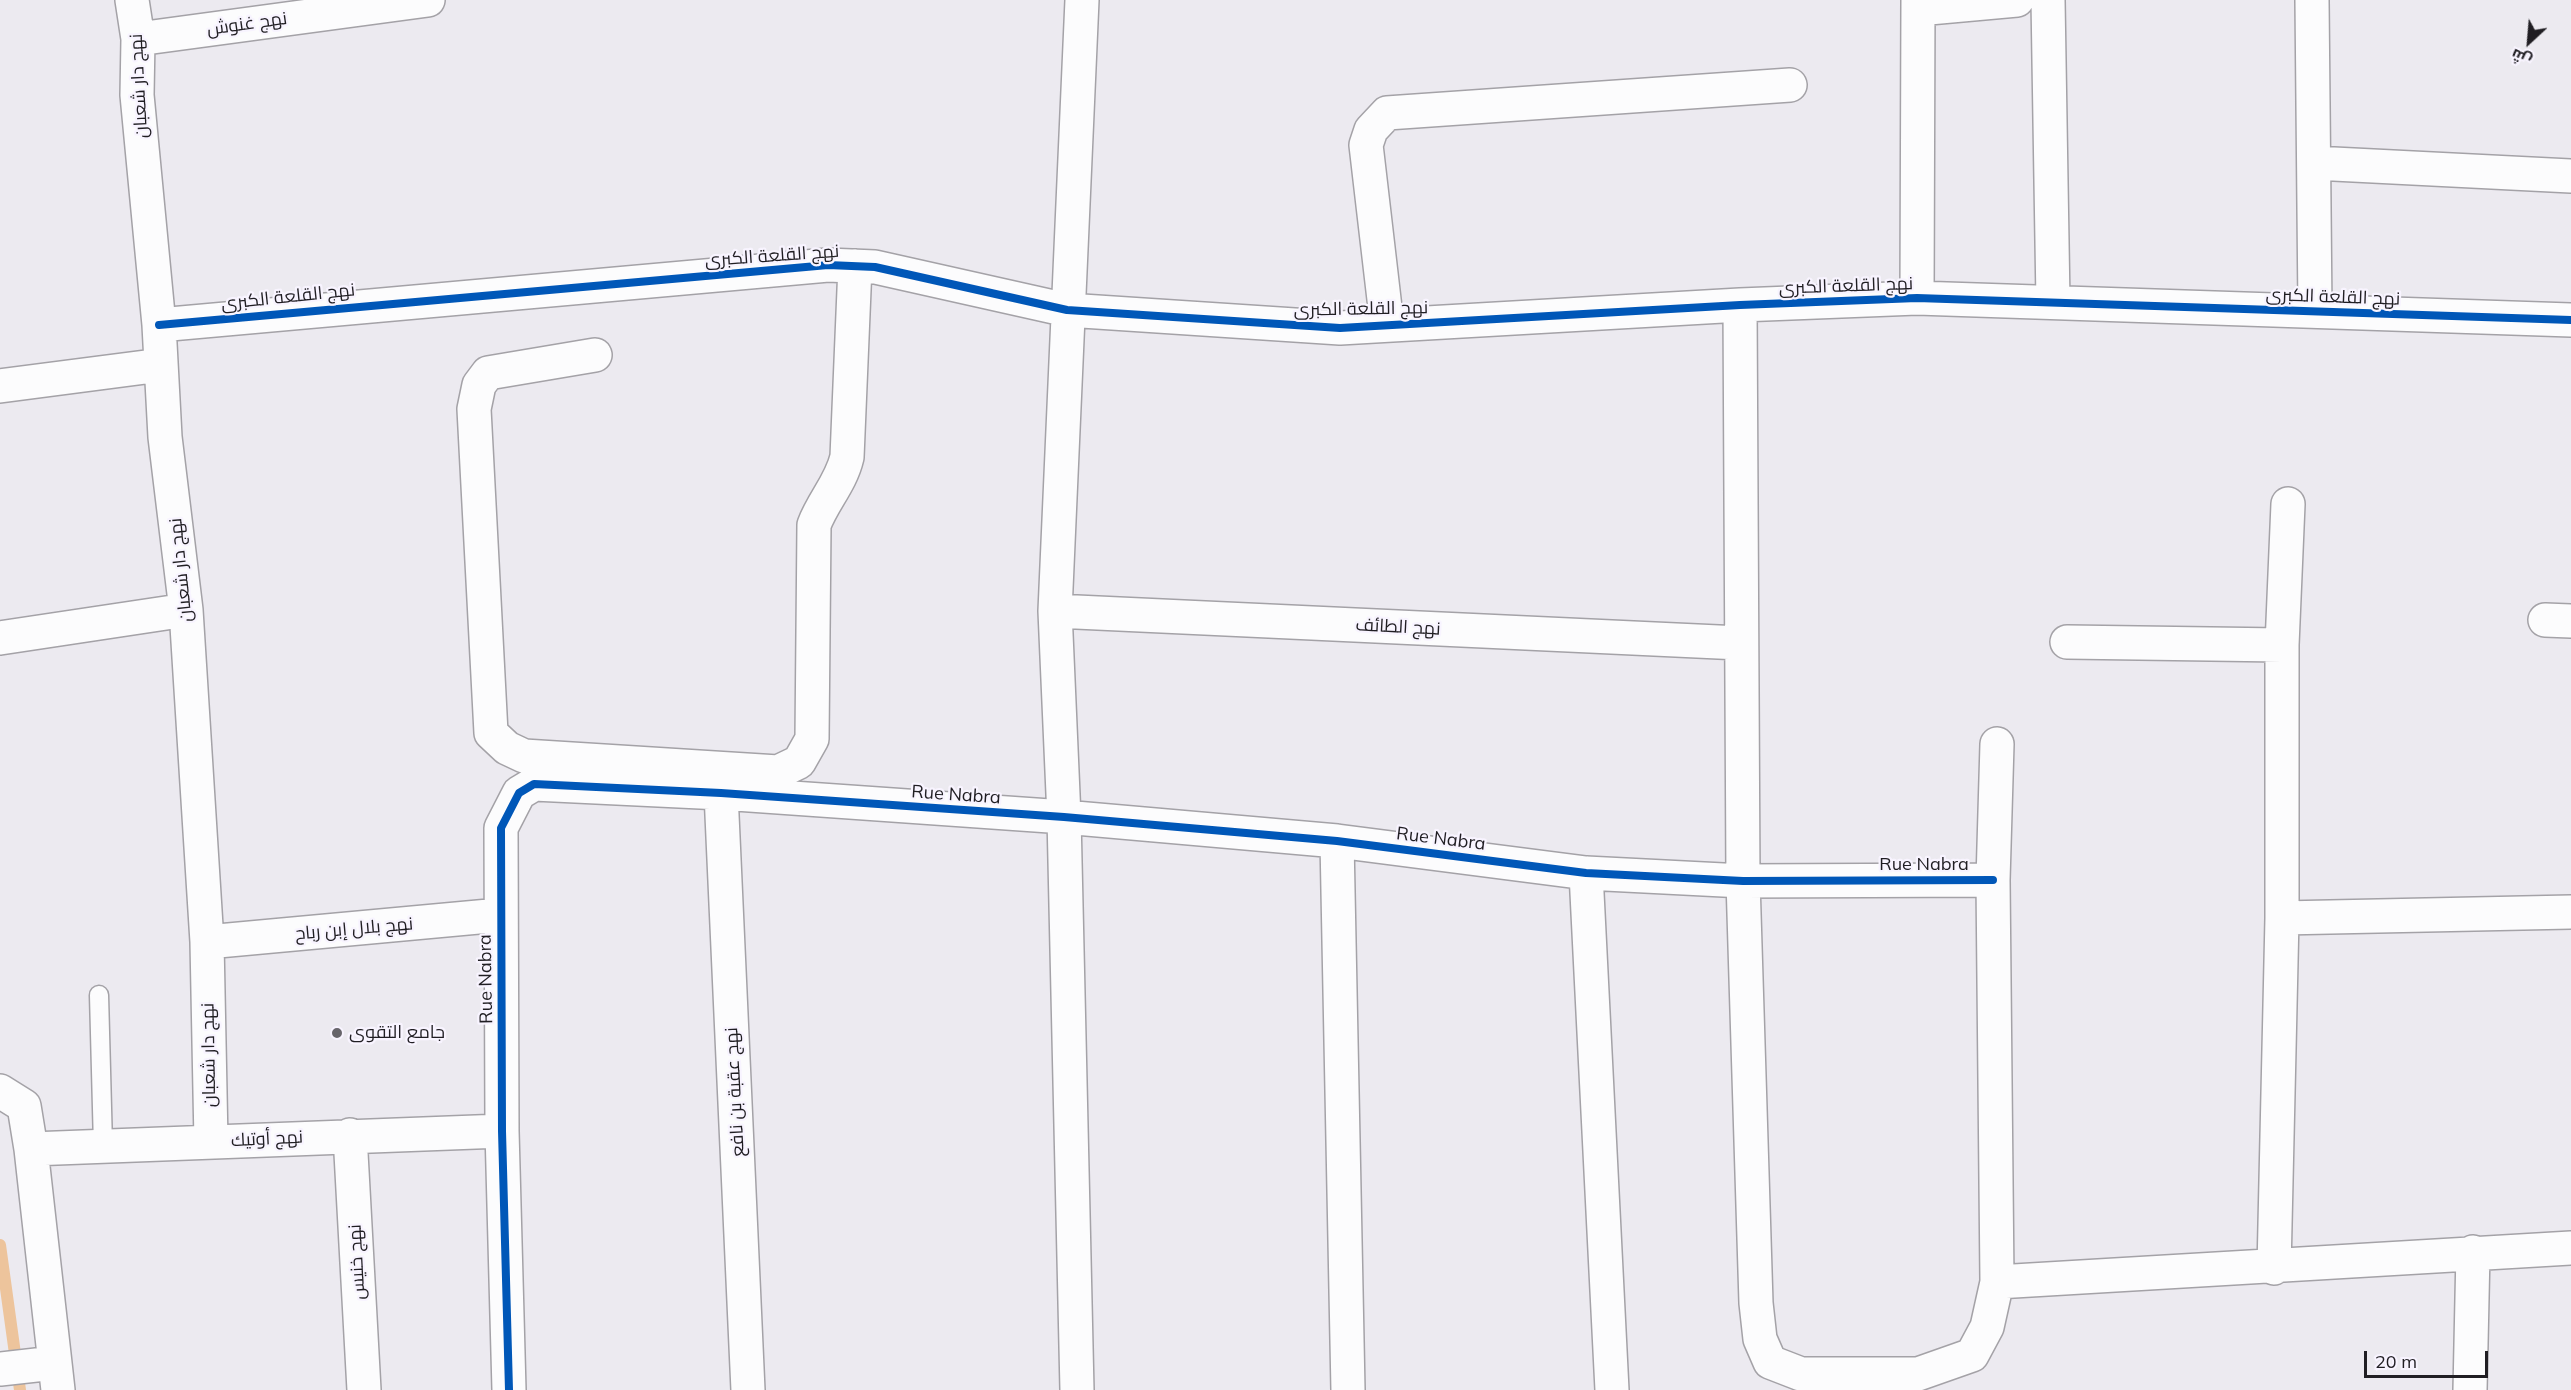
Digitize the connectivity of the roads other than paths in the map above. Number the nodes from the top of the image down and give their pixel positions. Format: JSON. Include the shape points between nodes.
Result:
{"nodes":[{"id":1,"x":132,"y":0,"type":"edge"},
{"id":2,"x":428,"y":0,"type":"edge"},
{"id":3,"x":1083,"y":0,"type":"edge"},
{"id":4,"x":2018,"y":0,"type":"edge"},
{"id":5,"x":2048,"y":0,"type":"edge"},
{"id":6,"x":2312,"y":0,"type":"edge"},
{"id":7,"x":1918,"y":5,"type":"edge"},
{"id":8,"x":138,"y":39,"type":"junction"},
{"id":9,"x":1790,"y":85,"type":"dead end"},
{"id":10,"x":2314,"y":163,"type":"junction"},
{"id":11,"x":2571,"y":176,"type":"edge"},
{"id":12,"x":855,"y":266,"type":"junction"},
{"id":13,"x":1917,"y":298,"type":"junction"},
{"id":14,"x":2053,"y":302,"type":"junction"},
{"id":15,"x":1740,"y":305,"type":"junction"},
{"id":16,"x":1067,"y":310,"type":"junction"},
{"id":17,"x":2315,"y":311,"type":"junction"},
{"id":18,"x":2571,"y":320,"type":"edge"},
{"id":19,"x":1387,"y":325,"type":"junction"},
{"id":20,"x":159,"y":326,"type":"junction"},
{"id":21,"x":595,"y":355,"type":"dead end"},
{"id":22,"x":161,"y":365,"type":"junction"},
{"id":23,"x":0,"y":386,"type":"edge"},
{"id":24,"x":2288,"y":504,"type":"dead end"},
{"id":25,"x":186,"y":610,"type":"junction"},
{"id":26,"x":1055,"y":611,"type":"junction"},
{"id":27,"x":0,"y":638,"type":"edge"},
{"id":28,"x":2067,"y":642,"type":"dead end"},
{"id":29,"x":1740,"y":643,"type":"junction"},
{"id":30,"x":2282,"y":645,"type":"junction"},
{"id":31,"x":1997,"y":744,"type":"dead end"},
{"id":32,"x":721,"y":793,"type":"junction"},
{"id":33,"x":1064,"y":817,"type":"junction"},
{"id":34,"x":1337,"y":841,"type":"junction"},
{"id":35,"x":1586,"y":873,"type":"junction"},
{"id":36,"x":1743,"y":880,"type":"junction"},
{"id":37,"x":1993,"y":880,"type":"junction"},
{"id":38,"x":2571,"y":912,"type":"edge"},
{"id":39,"x":500,"y":915,"type":"junction"},
{"id":40,"x":2282,"y":918,"type":"junction"},
{"id":41,"x":207,"y":942,"type":"junction"},
{"id":42,"x":99,"y":995,"type":"dead end"},
{"id":43,"x":0,"y":1091,"type":"edge"},
{"id":44,"x":502,"y":1131,"type":"junction"},
{"id":45,"x":350,"y":1135,"type":"junction"},
{"id":46,"x":211,"y":1142,"type":"junction"},
{"id":47,"x":103,"y":1146,"type":"junction"},
{"id":48,"x":31,"y":1149,"type":"junction"},
{"id":49,"x":2571,"y":1248,"type":"edge"},
{"id":50,"x":2473,"y":1252,"type":"junction"},
{"id":51,"x":2274,"y":1268,"type":"junction"},
{"id":52,"x":1997,"y":1282,"type":"junction"},
{"id":53,"x":0,"y":1369,"type":"edge"},
{"id":54,"x":56,"y":1377,"type":"edge"},
{"id":55,"x":1919,"y":1382,"type":"edge"},
{"id":56,"x":364,"y":1390,"type":"edge"},
{"id":57,"x":509,"y":1390,"type":"edge"},
{"id":58,"x":748,"y":1390,"type":"edge"},
{"id":59,"x":1077,"y":1390,"type":"edge"},
{"id":60,"x":1348,"y":1390,"type":"edge"},
{"id":61,"x":1612,"y":1390,"type":"edge"},
{"id":62,"x":2470,"y":1390,"type":"edge"}],
"edges":[{"from":1,"to":8,"type":"street","name":"نهج دار شعبان"},
{"from":2,"to":8,"type":"street","name":"نهج غنوش"},
{"from":3,"to":16,"type":"street"},
{"from":4,"to":7,"type":"street"},
{"from":5,"to":14,"type":"street"},
{"from":6,"to":10,"type":"street"},
{"from":7,"to":13,"type":"street"},
{"from":8,"to":20,"type":"street","name":"نهج دار شعبان","via":[[137,95]]},
{"from":9,"to":19,"type":"street","via":[[1387,113],[1371,130],[1366,145]]},
{"from":10,"to":11,"type":"street"},
{"from":10,"to":17,"type":"street"},
{"from":12,"to":16,"type":"street","name":"نهج القلعة الكبرى","via":[[875,267]]},
{"from":12,"to":20,"type":"street","name":"نهج القلعة الكبرى","via":[[789,267]]},
{"from":12,"to":21,"type":"street","via":[[847,458],[844,473],[814,525],[812,739],[799,762],[778,772],[524,756],[507,748],[492,733],[474,409],[479,385],[488,374]]},
{"from":13,"to":14,"type":"street","name":"نهج القلعة الكبرى"},
{"from":13,"to":15,"type":"street","name":"نهج القلعة الكبرى"},
{"from":14,"to":17,"type":"street","name":"نهج القلعة الكبرى"},
{"from":15,"to":19,"type":"street","name":"نهج القلعة الكبرى"},
{"from":15,"to":29,"type":"street","name":"Rue Nabra"},
{"from":16,"to":19,"type":"street","name":"نهج القلعة الكبرى","via":[[1293,326]]},
{"from":16,"to":26,"type":"street"},
{"from":17,"to":18,"type":"street","name":"نهج القلعة الكبرى"},
{"from":20,"to":22,"type":"street","name":"نهج دار شعبان"},
{"from":22,"to":23,"type":"street"},
{"from":22,"to":25,"type":"street","name":"نهج دار شعبان","via":[[165,437]]},
{"from":24,"to":30,"type":"street"},
{"from":25,"to":27,"type":"street"},
{"from":25,"to":41,"type":"street","name":"نهج دار شعبان"},
{"from":26,"to":29,"type":"street","name":"نهج الطائف"},
{"from":26,"to":33,"type":"street"},
{"from":28,"to":30,"type":"street"},
{"from":29,"to":36,"type":"street","name":"Rue Nabra"},
{"from":30,"to":40,"type":"street"},
{"from":31,"to":37,"type":"street"},
{"from":32,"to":33,"type":"street","name":"Rue Nabra"},
{"from":32,"to":39,"type":"street","name":"Rue Nabra","via":[[534,784],[519,793],[501,828]]},
{"from":32,"to":58,"type":"street","name":"نهج عقبة بن نافع"},
{"from":33,"to":34,"type":"street","name":"Rue Nabra"},
{"from":33,"to":59,"type":"street"},
{"from":34,"to":35,"type":"street","name":"Rue Nabra"},
{"from":34,"to":60,"type":"street"},
{"from":35,"to":36,"type":"street","name":"Rue Nabra"},
{"from":35,"to":61,"type":"street"},
{"from":36,"to":37,"type":"street","name":"Rue Nabra"},
{"from":36,"to":55,"type":"street","name":"Rue Nabra","via":[[1760,1339],[1770,1362],[1801,1374]]},
{"from":37,"to":52,"type":"street","name":"Rue Nabra"},
{"from":38,"to":40,"type":"street"},
{"from":39,"to":41,"type":"street","name":"نهج بلال إبن رباح"},
{"from":39,"to":44,"type":"street","name":"Rue Nabra"},
{"from":40,"to":51,"type":"street"},
{"from":41,"to":46,"type":"street","name":"نهج دار شعبان"},
{"from":42,"to":47,"type":"lane"},
{"from":43,"to":48,"type":"street","via":[[24,1106]]},
{"from":44,"to":45,"type":"street","name":"نهج أوتيك"},
{"from":44,"to":57,"type":"street","name":"Rue Nabra"},
{"from":45,"to":46,"type":"street","name":"نهج أوتيك"},
{"from":45,"to":56,"type":"street","name":"نهج خنيس"},
{"from":46,"to":47,"type":"street","name":"نهج أوتيك"},
{"from":47,"to":48,"type":"street","name":"نهج أوتيك"},
{"from":48,"to":54,"type":"street"},
{"from":49,"to":50,"type":"street"},
{"from":50,"to":51,"type":"street"},
{"from":50,"to":62,"type":"street"},
{"from":51,"to":52,"type":"street"},
{"from":52,"to":55,"type":"street","name":"Rue Nabra","via":[[1987,1327],[1972,1355]]},
{"from":53,"to":54,"type":"street"}]}
